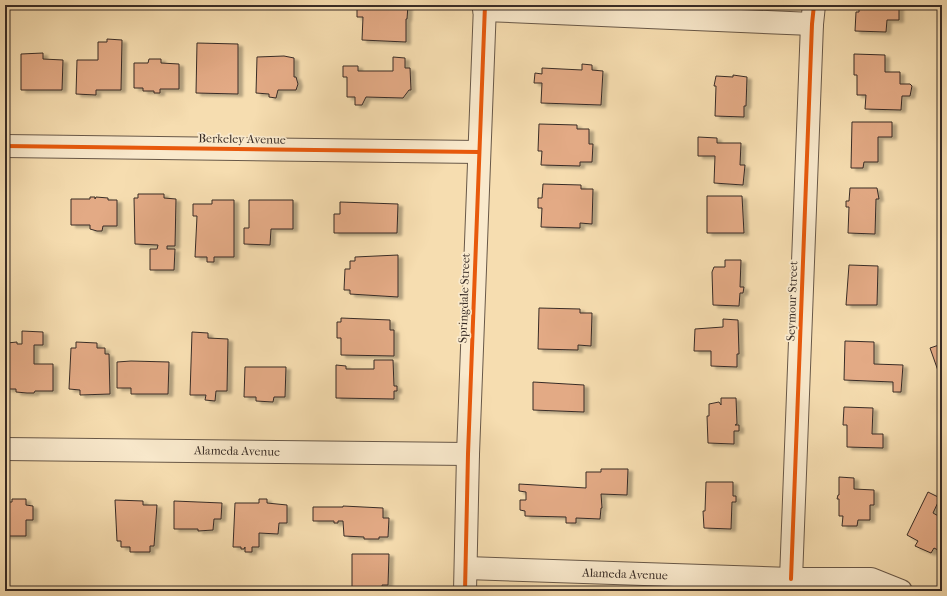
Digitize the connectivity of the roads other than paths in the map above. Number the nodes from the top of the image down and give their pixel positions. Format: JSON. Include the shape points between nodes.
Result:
{"nodes":[{"id":1,"x":485,"y":7,"type":"edge"},
{"id":2,"x":813,"y":15,"type":"edge"},
{"id":3,"x":5,"y":146,"type":"edge"},
{"id":4,"x":479,"y":152,"type":"junction"},
{"id":5,"x":5,"y":449,"type":"edge"},
{"id":6,"x":468,"y":454,"type":"junction"},
{"id":7,"x":466,"y":568,"type":"junction"},
{"id":8,"x":791,"y":579,"type":"junction"},
{"id":9,"x":465,"y":591,"type":"edge"},
{"id":10,"x":901,"y":591,"type":"edge"}],
"edges":[{"from":1,"to":2,"type":"street"},
{"from":1,"to":4,"type":"street","name":"Springdale Street"},
{"from":2,"to":8,"type":"street","name":"Seymour Street"},
{"from":3,"to":4,"type":"street","name":"Berkeley Avenue"},
{"from":4,"to":6,"type":"street","name":"Springdale Street"},
{"from":5,"to":6,"type":"street","name":"Alameda Avenue"},
{"from":6,"to":7,"type":"street","name":"Springdale Street"},
{"from":7,"to":8,"type":"street","name":"Alameda Avenue"},
{"from":7,"to":9,"type":"street","name":"Springdale Street"},
{"from":8,"to":10,"type":"street","name":"Alameda Avenue","via":[[871,579]]}]}
